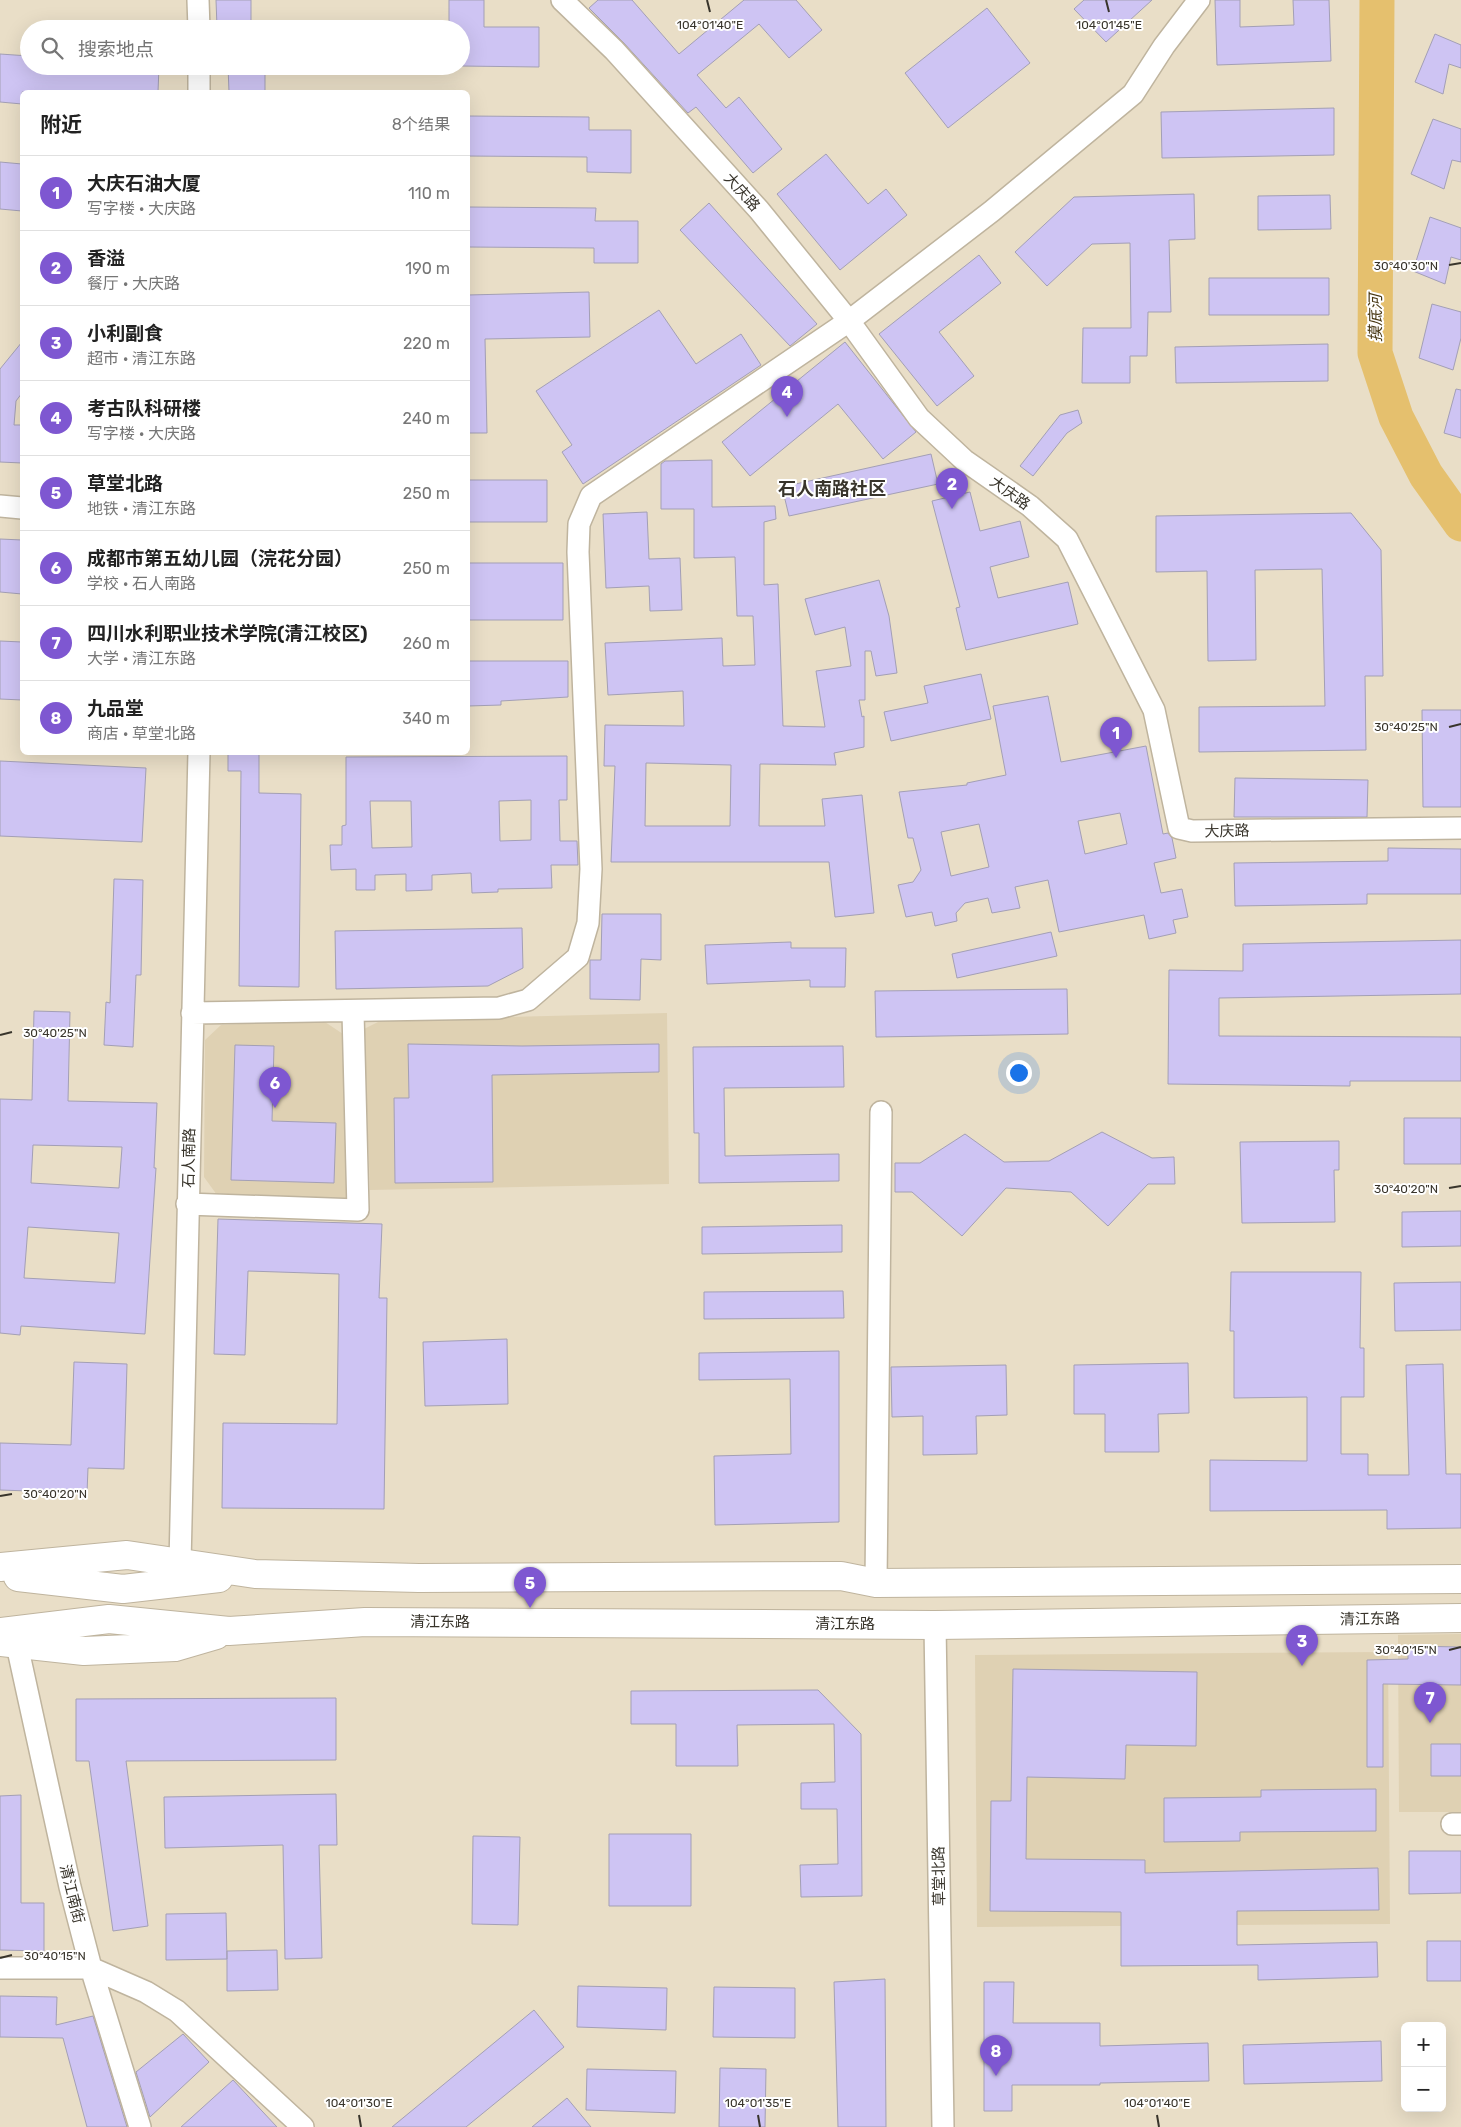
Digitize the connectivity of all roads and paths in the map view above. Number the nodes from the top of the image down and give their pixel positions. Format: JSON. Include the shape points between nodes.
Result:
{"nodes":[{"id":1,"x":198,"y":0,"type":"edge"},
{"id":2,"x":562,"y":0,"type":"edge"},
{"id":3,"x":1199,"y":0,"type":"edge"},
{"id":4,"x":199,"y":20,"type":"edge"},
{"id":5,"x":199,"y":75,"type":"edge"},
{"id":6,"x":200,"y":90,"type":"edge"},
{"id":7,"x":849,"y":321,"type":"junction"},
{"id":8,"x":0,"y":506,"type":"edge"},
{"id":9,"x":20,"y":508,"type":"edge"},
{"id":10,"x":199,"y":755,"type":"edge"},
{"id":11,"x":1461,"y":828,"type":"edge"},
{"id":12,"x":354,"y":1012,"type":"junction"},
{"id":13,"x":192,"y":1013,"type":"junction"},
{"id":14,"x":881,"y":1112,"type":"dead end"},
{"id":15,"x":187,"y":1204,"type":"junction"},
{"id":16,"x":180,"y":1563,"type":"junction"},
{"id":17,"x":0,"y":1567,"type":"edge"},
{"id":18,"x":255,"y":1574,"type":"junction"},
{"id":19,"x":0,"y":1575,"type":"edge"},
{"id":20,"x":1461,"y":1579,"type":"edge"},
{"id":21,"x":876,"y":1583,"type":"junction"},
{"id":22,"x":1461,"y":1618,"type":"edge"},
{"id":23,"x":935,"y":1625,"type":"junction"},
{"id":24,"x":6,"y":1640,"type":"edge"},
{"id":25,"x":0,"y":1968,"type":"edge"},
{"id":26,"x":91,"y":1968,"type":"junction"},
{"id":27,"x":140,"y":2127,"type":"edge"},
{"id":28,"x":303,"y":2127,"type":"edge"},
{"id":29,"x":943,"y":2127,"type":"edge"}],
"edges":[{"from":1,"to":4,"type":"street"},
{"from":2,"to":7,"type":"street","name":"大庆路","via":[[614,50],[759,210]]},
{"from":3,"to":7,"type":"street","via":[[1133,94],[992,211]]},
{"from":5,"to":6,"type":"street"},
{"from":7,"to":11,"type":"street","name":"大庆路","via":[[919,418],[964,460],[1030,506],[1067,539],[1154,710],[1179,828],[1192,831]]},
{"from":7,"to":12,"type":"street","via":[[591,496],[579,524],[591,869],[588,923],[578,957],[528,1000],[499,1008]]},
{"from":8,"to":9,"type":"street"},
{"from":10,"to":13,"type":"street","name":"石人南路"},
{"from":12,"to":13,"type":"street"},
{"from":12,"to":15,"type":"street","via":[[358,1210]]},
{"from":13,"to":15,"type":"street","name":"石人南路"},
{"from":14,"to":21,"type":"street"},
{"from":15,"to":16,"type":"street","name":"石人南路"},
{"from":16,"to":17,"type":"main road","via":[[127,1555]]},
{"from":16,"to":18,"type":"main road"},
{"from":18,"to":19,"type":"main road","via":[[122,1589]]},
{"from":18,"to":21,"type":"main road","via":[[419,1578],[841,1576]]},
{"from":20,"to":21,"type":"main road"},
{"from":22,"to":23,"type":"main road","name":"清江东路"},
{"from":23,"to":24,"type":"main road","name":"清江东路","via":[[365,1622],[229,1631],[109,1620]]},
{"from":23,"to":29,"type":"street","name":"草堂北路"},
{"from":24,"to":26,"type":"street","name":"清江南街"},
{"from":25,"to":26,"type":"street"},
{"from":26,"to":27,"type":"street","name":"清江南街"},
{"from":26,"to":28,"type":"street","via":[[146,1992],[177,2011]]}]}
